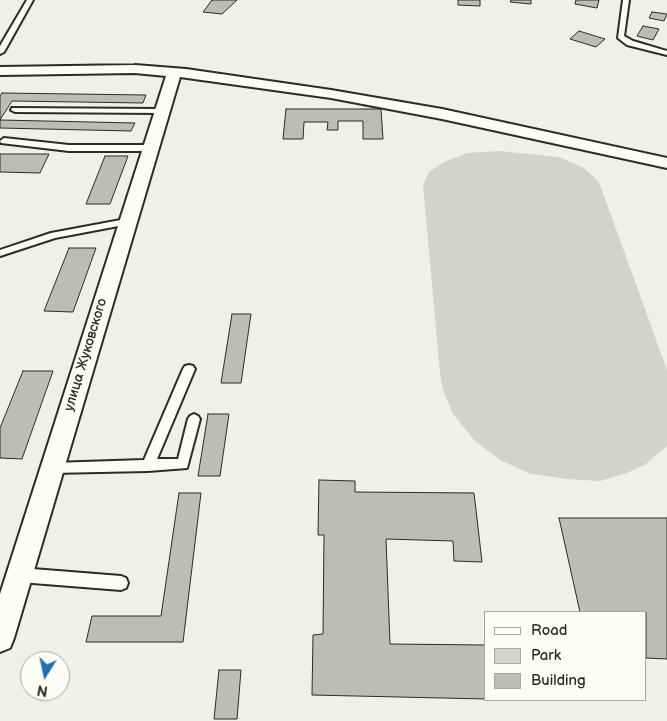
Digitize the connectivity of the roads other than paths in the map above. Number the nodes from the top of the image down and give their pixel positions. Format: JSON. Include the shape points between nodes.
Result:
{"nodes":[{"id":1,"x":30,"y":0,"type":"edge"},
{"id":2,"x":626,"y":0,"type":"edge"},
{"id":3,"x":0,"y":52,"type":"edge"},
{"id":4,"x":667,"y":53,"type":"edge"},
{"id":5,"x":0,"y":71,"type":"edge"},
{"id":6,"x":174,"y":72,"type":"junction"},
{"id":7,"x":15,"y":110,"type":"dead end"},
{"id":8,"x":160,"y":111,"type":"junction"},
{"id":9,"x":4,"y":141,"type":"dead end"},
{"id":10,"x":149,"y":148,"type":"junction"},
{"id":11,"x":667,"y":163,"type":"edge"},
{"id":12,"x":126,"y":222,"type":"junction"},
{"id":13,"x":0,"y":253,"type":"edge"},
{"id":14,"x":189,"y":369,"type":"dead end"},
{"id":15,"x":194,"y":419,"type":"dead end"},
{"id":16,"x":148,"y":466,"type":"junction"},
{"id":17,"x":52,"y":468,"type":"junction"},
{"id":18,"x":20,"y":575,"type":"junction"},
{"id":19,"x":121,"y":584,"type":"dead end"},
{"id":20,"x":0,"y":638,"type":"edge"}],
"edges":[{"from":1,"to":3,"type":"lane"},
{"from":2,"to":4,"type":"lane","via":[[620,37]]},
{"from":5,"to":6,"type":"street","via":[[135,69]]},
{"from":6,"to":8,"type":"street","name":"улица Жуковского"},
{"from":6,"to":11,"type":"street","via":[[331,94],[442,114]]},
{"from":7,"to":8,"type":"lane"},
{"from":8,"to":10,"type":"street","name":"улица Жуковского"},
{"from":9,"to":10,"type":"lane","via":[[69,148]]},
{"from":10,"to":12,"type":"street","name":"улица Жуковского"},
{"from":12,"to":13,"type":"lane","via":[[54,235]]},
{"from":12,"to":17,"type":"street","name":"улица Жуковского"},
{"from":14,"to":16,"type":"lane"},
{"from":15,"to":16,"type":"lane","via":[[182,464]]},
{"from":16,"to":17,"type":"lane"},
{"from":17,"to":18,"type":"street","name":"улица Жуковского"},
{"from":18,"to":19,"type":"lane"},
{"from":18,"to":20,"type":"street","name":"улица Жуковского"}]}
